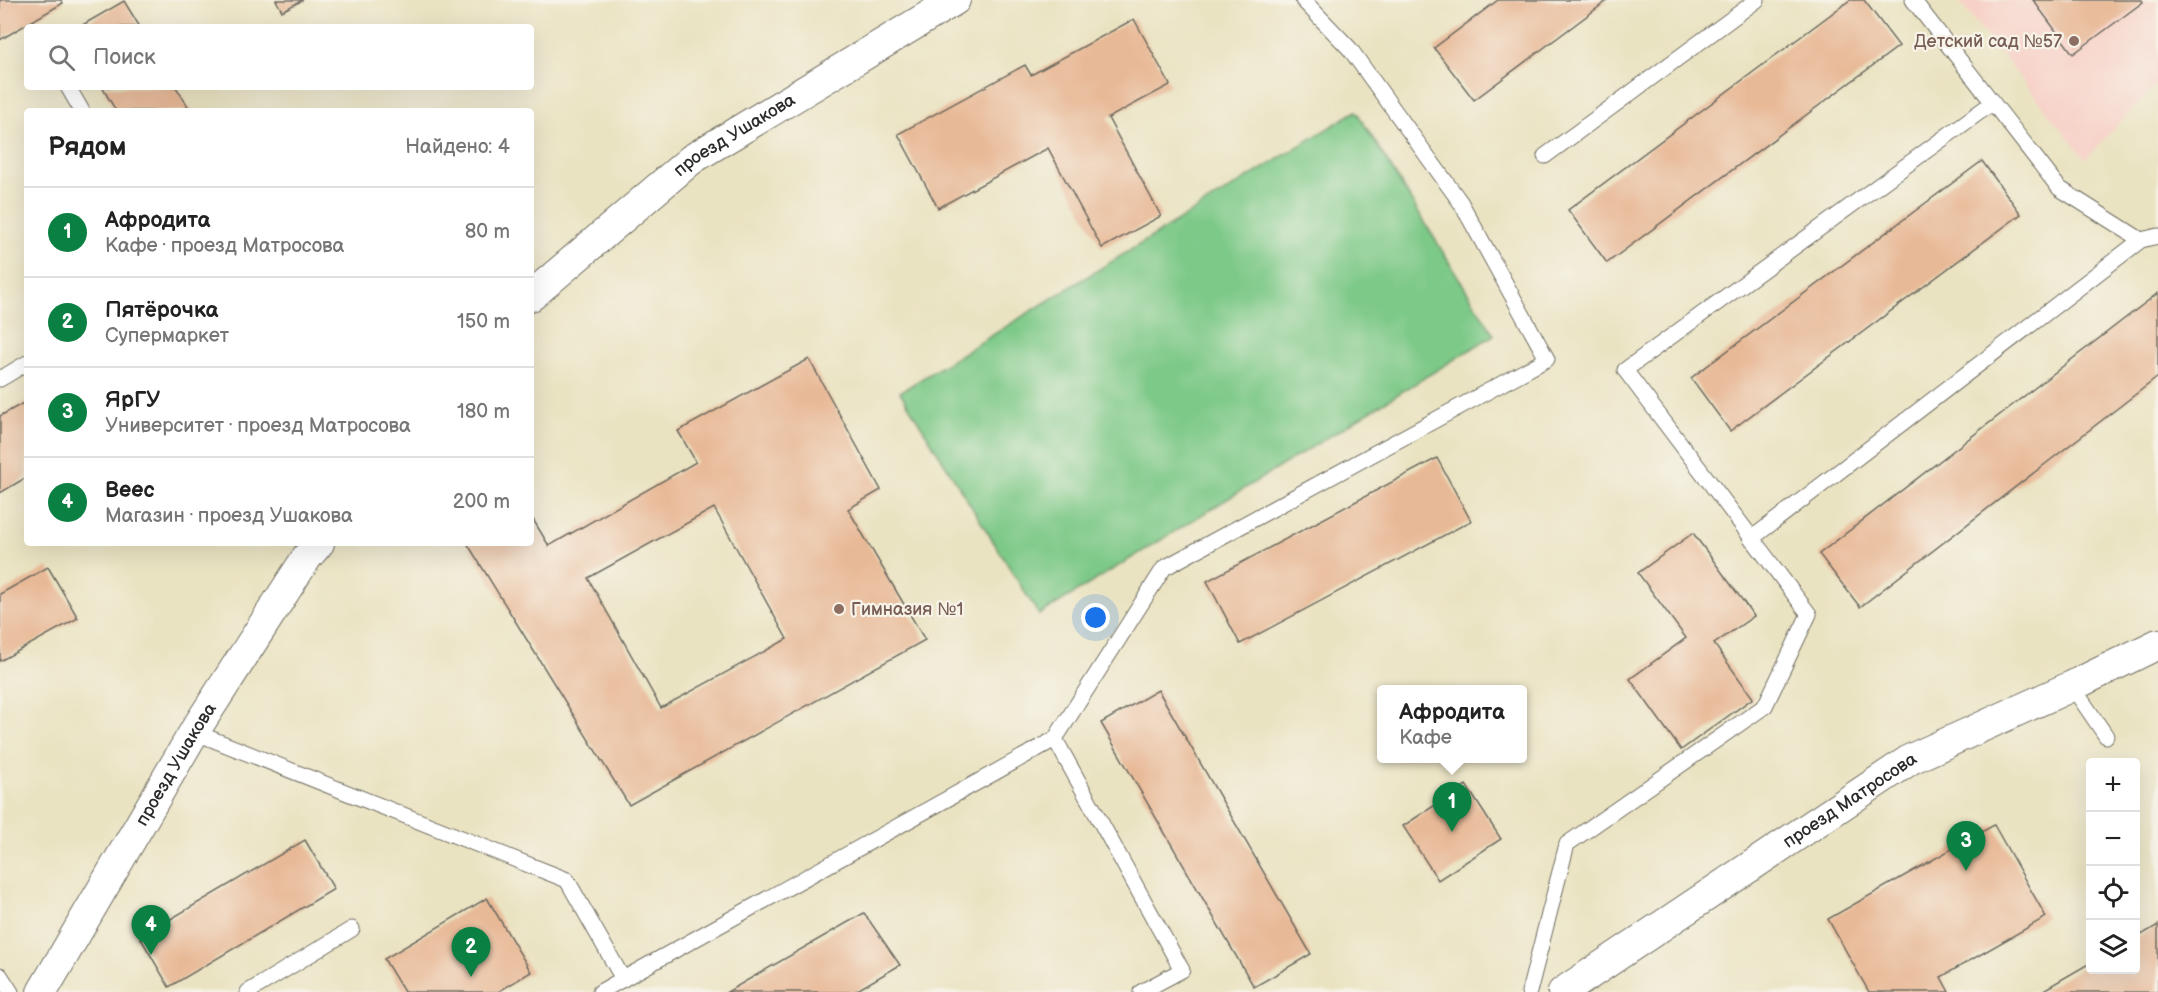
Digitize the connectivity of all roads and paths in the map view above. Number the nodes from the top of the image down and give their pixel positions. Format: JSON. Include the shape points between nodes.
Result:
{"nodes":[{"id":1,"x":955,"y":0,"type":"edge"},
{"id":2,"x":1303,"y":0,"type":"edge"},
{"id":3,"x":1757,"y":0,"type":"edge"},
{"id":4,"x":1913,"y":0,"type":"edge"},
{"id":5,"x":70,"y":90,"type":"edge"},
{"id":6,"x":1992,"y":102,"type":"junction"},
{"id":7,"x":80,"y":108,"type":"edge"},
{"id":8,"x":1545,"y":156,"type":"dead end"},
{"id":9,"x":2158,"y":236,"type":"edge"},
{"id":10,"x":2140,"y":240,"type":"junction"},
{"id":11,"x":534,"y":293,"type":"edge"},
{"id":12,"x":24,"y":365,"type":"edge"},
{"id":13,"x":0,"y":379,"type":"edge"},
{"id":14,"x":1751,"y":539,"type":"junction"},
{"id":15,"x":316,"y":546,"type":"edge"},
{"id":16,"x":2158,"y":644,"type":"edge"},
{"id":17,"x":2072,"y":686,"type":"junction"},
{"id":18,"x":194,"y":732,"type":"junction"},
{"id":19,"x":2106,"y":736,"type":"dead end"},
{"id":20,"x":1055,"y":739,"type":"junction"},
{"id":21,"x":352,"y":929,"type":"dead end"},
{"id":22,"x":0,"y":975,"type":"edge"},
{"id":23,"x":623,"y":979,"type":"junction"},
{"id":24,"x":11,"y":992,"type":"edge"},
{"id":25,"x":42,"y":992,"type":"edge"},
{"id":26,"x":248,"y":992,"type":"edge"},
{"id":27,"x":600,"y":992,"type":"edge"},
{"id":28,"x":1141,"y":992,"type":"edge"},
{"id":29,"x":1529,"y":992,"type":"edge"},
{"id":30,"x":1563,"y":992,"type":"edge"}],
"edges":[{"from":1,"to":11,"type":"street","name":"проезд Ушакова","via":[[692,159]]},
{"from":2,"to":20,"type":"lane","via":[[1350,49],[1461,203],[1547,359],[1164,568]]},
{"from":3,"to":8,"type":"lane"},
{"from":4,"to":6,"type":"lane"},
{"from":5,"to":7,"type":"lane"},
{"from":6,"to":10,"type":"lane","via":[[2059,188]]},
{"from":6,"to":14,"type":"lane","via":[[1625,370]]},
{"from":9,"to":10,"type":"lane"},
{"from":10,"to":14,"type":"lane"},
{"from":12,"to":13,"type":"lane"},
{"from":14,"to":29,"type":"lane","via":[[1809,614],[1765,706],[1567,844]]},
{"from":15,"to":18,"type":"street","name":"проезд Ушакова"},
{"from":16,"to":17,"type":"street","name":"проезд Матросова"},
{"from":17,"to":19,"type":"lane"},
{"from":17,"to":30,"type":"street","name":"проезд Матросова","via":[[1911,759]]},
{"from":18,"to":23,"type":"lane","via":[[567,880]]},
{"from":18,"to":25,"type":"street","name":"проезд Ушакова"},
{"from":20,"to":23,"type":"lane"},
{"from":20,"to":28,"type":"lane","via":[[1182,970]]},
{"from":21,"to":26,"type":"lane"},
{"from":22,"to":24,"type":"lane"},
{"from":23,"to":27,"type":"lane"}]}
